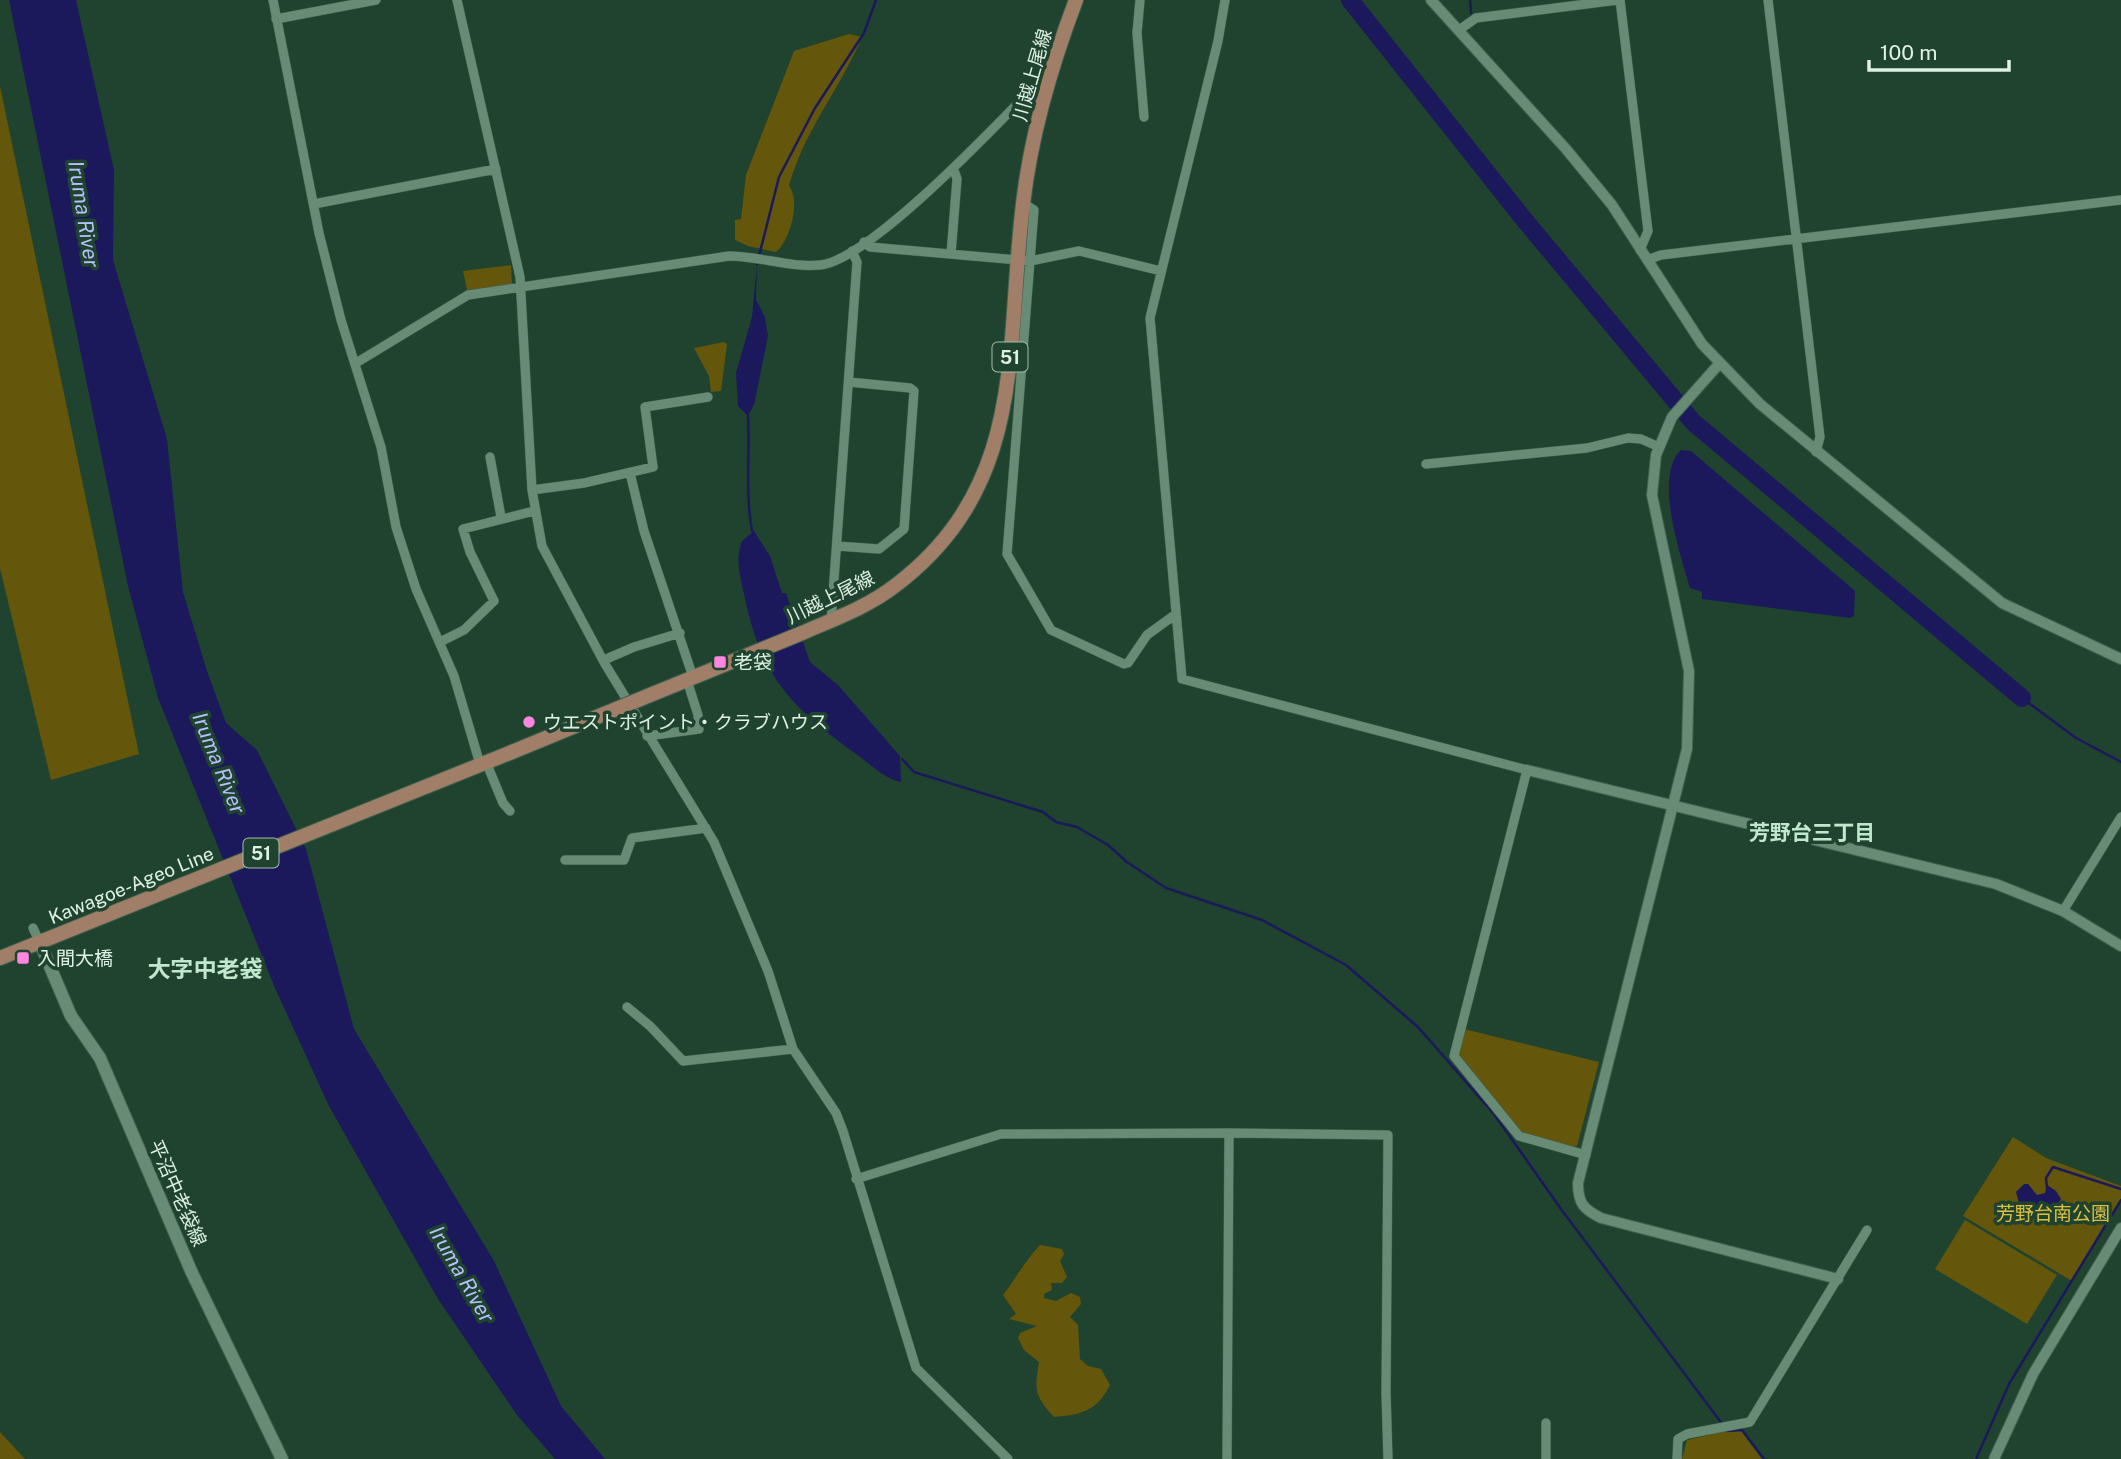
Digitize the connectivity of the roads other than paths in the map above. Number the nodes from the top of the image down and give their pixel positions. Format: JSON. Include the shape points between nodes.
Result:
{"nodes":[{"id":1,"x":273,"y":0,"type":"edge"},
{"id":2,"x":376,"y":0,"type":"edge"},
{"id":3,"x":457,"y":0,"type":"edge"},
{"id":4,"x":1076,"y":0,"type":"edge"},
{"id":5,"x":1140,"y":0,"type":"edge"},
{"id":6,"x":1224,"y":0,"type":"edge"},
{"id":7,"x":1431,"y":0,"type":"edge"},
{"id":8,"x":1619,"y":0,"type":"edge"},
{"id":9,"x":1768,"y":0,"type":"edge"},
{"id":10,"x":276,"y":19,"type":"junction"},
{"id":11,"x":1459,"y":30,"type":"junction"},
{"id":12,"x":1043,"y":97,"type":"junction"},
{"id":13,"x":1144,"y":117,"type":"dead end"},
{"id":14,"x":496,"y":169,"type":"junction"},
{"id":15,"x":954,"y":170,"type":"junction"},
{"id":16,"x":2121,"y":201,"type":"edge"},
{"id":17,"x":314,"y":204,"type":"junction"},
{"id":18,"x":1797,"y":240,"type":"junction"},
{"id":19,"x":864,"y":242,"type":"junction"},
{"id":20,"x":1640,"y":250,"type":"junction"},
{"id":21,"x":852,"y":251,"type":"junction"},
{"id":22,"x":951,"y":254,"type":"junction"},
{"id":23,"x":1023,"y":260,"type":"junction"},
{"id":24,"x":1647,"y":260,"type":"junction"},
{"id":25,"x":1161,"y":271,"type":"junction"},
{"id":26,"x":521,"y":290,"type":"junction"},
{"id":27,"x":356,"y":363,"type":"junction"},
{"id":28,"x":1719,"y":364,"type":"junction"},
{"id":29,"x":849,"y":382,"type":"junction"},
{"id":30,"x":708,"y":397,"type":"dead end"},
{"id":31,"x":1659,"y":447,"type":"junction"},
{"id":32,"x":1816,"y":452,"type":"junction"},
{"id":33,"x":490,"y":457,"type":"dead end"},
{"id":34,"x":1426,"y":464,"type":"dead end"},
{"id":35,"x":630,"y":472,"type":"junction"},
{"id":36,"x":532,"y":490,"type":"junction"},
{"id":37,"x":534,"y":511,"type":"junction"},
{"id":38,"x":500,"y":517,"type":"junction"},
{"id":39,"x":836,"y":545,"type":"junction"},
{"id":40,"x":1176,"y":614,"type":"junction"},
{"id":41,"x":831,"y":621,"type":"junction"},
{"id":42,"x":680,"y":633,"type":"junction"},
{"id":43,"x":440,"y":642,"type":"junction"},
{"id":44,"x":2121,"y":659,"type":"edge"},
{"id":45,"x":604,"y":660,"type":"junction"},
{"id":46,"x":690,"y":679,"type":"junction"},
{"id":47,"x":647,"y":736,"type":"junction"},
{"id":48,"x":479,"y":764,"type":"junction"},
{"id":49,"x":1527,"y":770,"type":"junction"},
{"id":50,"x":1675,"y":804,"type":"junction"},
{"id":51,"x":510,"y":811,"type":"dead end"},
{"id":52,"x":2121,"y":817,"type":"edge"},
{"id":53,"x":706,"y":828,"type":"junction"},
{"id":54,"x":565,"y":860,"type":"dead end"},
{"id":55,"x":2063,"y":911,"type":"junction"},
{"id":56,"x":33,"y":928,"type":"dead end"},
{"id":57,"x":46,"y":940,"type":"junction"},
{"id":58,"x":2121,"y":946,"type":"edge"},
{"id":59,"x":0,"y":958,"type":"edge"},
{"id":60,"x":627,"y":1007,"type":"dead end"},
{"id":61,"x":793,"y":1049,"type":"junction"},
{"id":62,"x":1229,"y":1133,"type":"junction"},
{"id":63,"x":1586,"y":1155,"type":"junction"},
{"id":64,"x":856,"y":1179,"type":"junction"},
{"id":65,"x":2121,"y":1228,"type":"edge"},
{"id":66,"x":1867,"y":1230,"type":"dead end"},
{"id":67,"x":1838,"y":1279,"type":"junction"},
{"id":68,"x":1546,"y":1423,"type":"dead end"},
{"id":69,"x":282,"y":1459,"type":"edge"},
{"id":70,"x":1008,"y":1459,"type":"edge"},
{"id":71,"x":1227,"y":1459,"type":"edge"},
{"id":72,"x":1388,"y":1459,"type":"edge"},
{"id":73,"x":1546,"y":1459,"type":"edge"},
{"id":74,"x":1677,"y":1459,"type":"edge"},
{"id":75,"x":1994,"y":1459,"type":"edge"}],
"edges":[{"from":1,"to":10,"type":"street"},
{"from":2,"to":10,"type":"street"},
{"from":3,"to":14,"type":"street"},
{"from":4,"to":12,"type":"main road","name":"川越上尾線","number":"51"},
{"from":5,"to":13,"type":"street","via":[[1137,33]]},
{"from":6,"to":25,"type":"street"},
{"from":7,"to":11,"type":"street"},
{"from":8,"to":11,"type":"street","via":[[1476,19]]},
{"from":8,"to":20,"type":"street","via":[[1648,232]]},
{"from":9,"to":18,"type":"street"},
{"from":10,"to":17,"type":"street"},
{"from":11,"to":20,"type":"street","via":[[1605,196]]},
{"from":12,"to":15,"type":"street","via":[[1023,98]]},
{"from":12,"to":23,"type":"main road","name":"川越上尾線","number":"51","via":[[1023,203]]},
{"from":14,"to":17,"type":"street"},
{"from":14,"to":26,"type":"street"},
{"from":15,"to":19,"type":"street"},
{"from":15,"to":22,"type":"street"},
{"from":16,"to":18,"type":"street"},
{"from":17,"to":27,"type":"street","via":[[341,320]]},
{"from":18,"to":24,"type":"street"},
{"from":18,"to":32,"type":"street","via":[[1820,437]]},
{"from":19,"to":21,"type":"street"},
{"from":19,"to":22,"type":"street","via":[[870,247]]},
{"from":20,"to":24,"type":"street"},
{"from":21,"to":26,"type":"street","via":[[822,265],[729,256]]},
{"from":21,"to":29,"type":"street","via":[[857,262]]},
{"from":22,"to":23,"type":"street"},
{"from":23,"to":25,"type":"street","via":[[1079,251]]},
{"from":23,"to":40,"type":"street","via":[[1007,554],[1051,630],[1124,664],[1147,635]]},
{"from":23,"to":41,"type":"main road","name":"川越上尾線","number":"51","via":[[1006,404],[988,467],[974,496],[918,566],[881,595]]},
{"from":24,"to":28,"type":"street"},
{"from":25,"to":40,"type":"street","via":[[1150,318]]},
{"from":26,"to":27,"type":"street","via":[[468,296]]},
{"from":26,"to":36,"type":"street"},
{"from":27,"to":43,"type":"street","via":[[387,472],[396,527]]},
{"from":28,"to":31,"type":"street","via":[[1685,398]]},
{"from":28,"to":32,"type":"street"},
{"from":29,"to":39,"type":"street"},
{"from":29,"to":39,"type":"street","via":[[914,391],[904,530],[879,549]]},
{"from":30,"to":35,"type":"street","via":[[645,407],[655,464]]},
{"from":31,"to":34,"type":"street","via":[[1628,438],[1587,448]]},
{"from":31,"to":50,"type":"street","via":[[1652,495],[1685,644],[1690,703],[1687,749]]},
{"from":32,"to":44,"type":"street","via":[[2002,603]]},
{"from":33,"to":38,"type":"street"},
{"from":35,"to":36,"type":"street"},
{"from":35,"to":42,"type":"street","via":[[644,531]]},
{"from":36,"to":37,"type":"street"},
{"from":37,"to":38,"type":"street"},
{"from":37,"to":45,"type":"street","via":[[547,558]]},
{"from":38,"to":43,"type":"street","via":[[463,529],[494,601],[464,630]]},
{"from":39,"to":41,"type":"street"},
{"from":40,"to":49,"type":"street","via":[[1182,679],[1186,681]]},
{"from":41,"to":46,"type":"main road","name":"川越上尾線","number":"51"},
{"from":42,"to":45,"type":"street"},
{"from":42,"to":46,"type":"street"},
{"from":43,"to":48,"type":"street","via":[[476,741]]},
{"from":45,"to":47,"type":"street"},
{"from":46,"to":47,"type":"street","via":[[699,730]]},
{"from":46,"to":48,"type":"main road","name":"川越上尾線","number":"51","bridge":true},
{"from":47,"to":53,"type":"street"},
{"from":48,"to":51,"type":"street"},
{"from":48,"to":57,"type":"main road","name":"Kawagoe-Ageo Line","number":"51"},
{"from":49,"to":50,"type":"street"},
{"from":49,"to":63,"type":"street","via":[[1454,1056],[1520,1136]]},
{"from":50,"to":55,"type":"street","via":[[1996,884]]},
{"from":50,"to":63,"type":"street"},
{"from":52,"to":55,"type":"street"},
{"from":53,"to":54,"type":"street","via":[[632,838],[624,860]]},
{"from":53,"to":61,"type":"street","via":[[768,971]]},
{"from":55,"to":58,"type":"street"},
{"from":56,"to":57,"type":"street"},
{"from":57,"to":59,"type":"main road","name":"Kawagoe-Ageo Line","number":"51"},
{"from":57,"to":69,"type":"main road","name":"平沼中老袋線","via":[[71,1017],[100,1058],[192,1273]]},
{"from":60,"to":61,"type":"street","via":[[683,1061]]},
{"from":61,"to":64,"type":"street","via":[[836,1113]]},
{"from":62,"to":64,"type":"street","via":[[1001,1134]]},
{"from":62,"to":71,"type":"street"},
{"from":62,"to":72,"type":"street","via":[[1388,1135]]},
{"from":63,"to":67,"type":"street","via":[[1578,1193],[1588,1212]]},
{"from":64,"to":70,"type":"street","via":[[916,1367]]},
{"from":65,"to":75,"type":"street","via":[[2033,1374]]},
{"from":66,"to":67,"type":"street"},
{"from":67,"to":74,"type":"street","via":[[1750,1422],[1687,1434],[1678,1439]]},
{"from":68,"to":73,"type":"street"}]}
